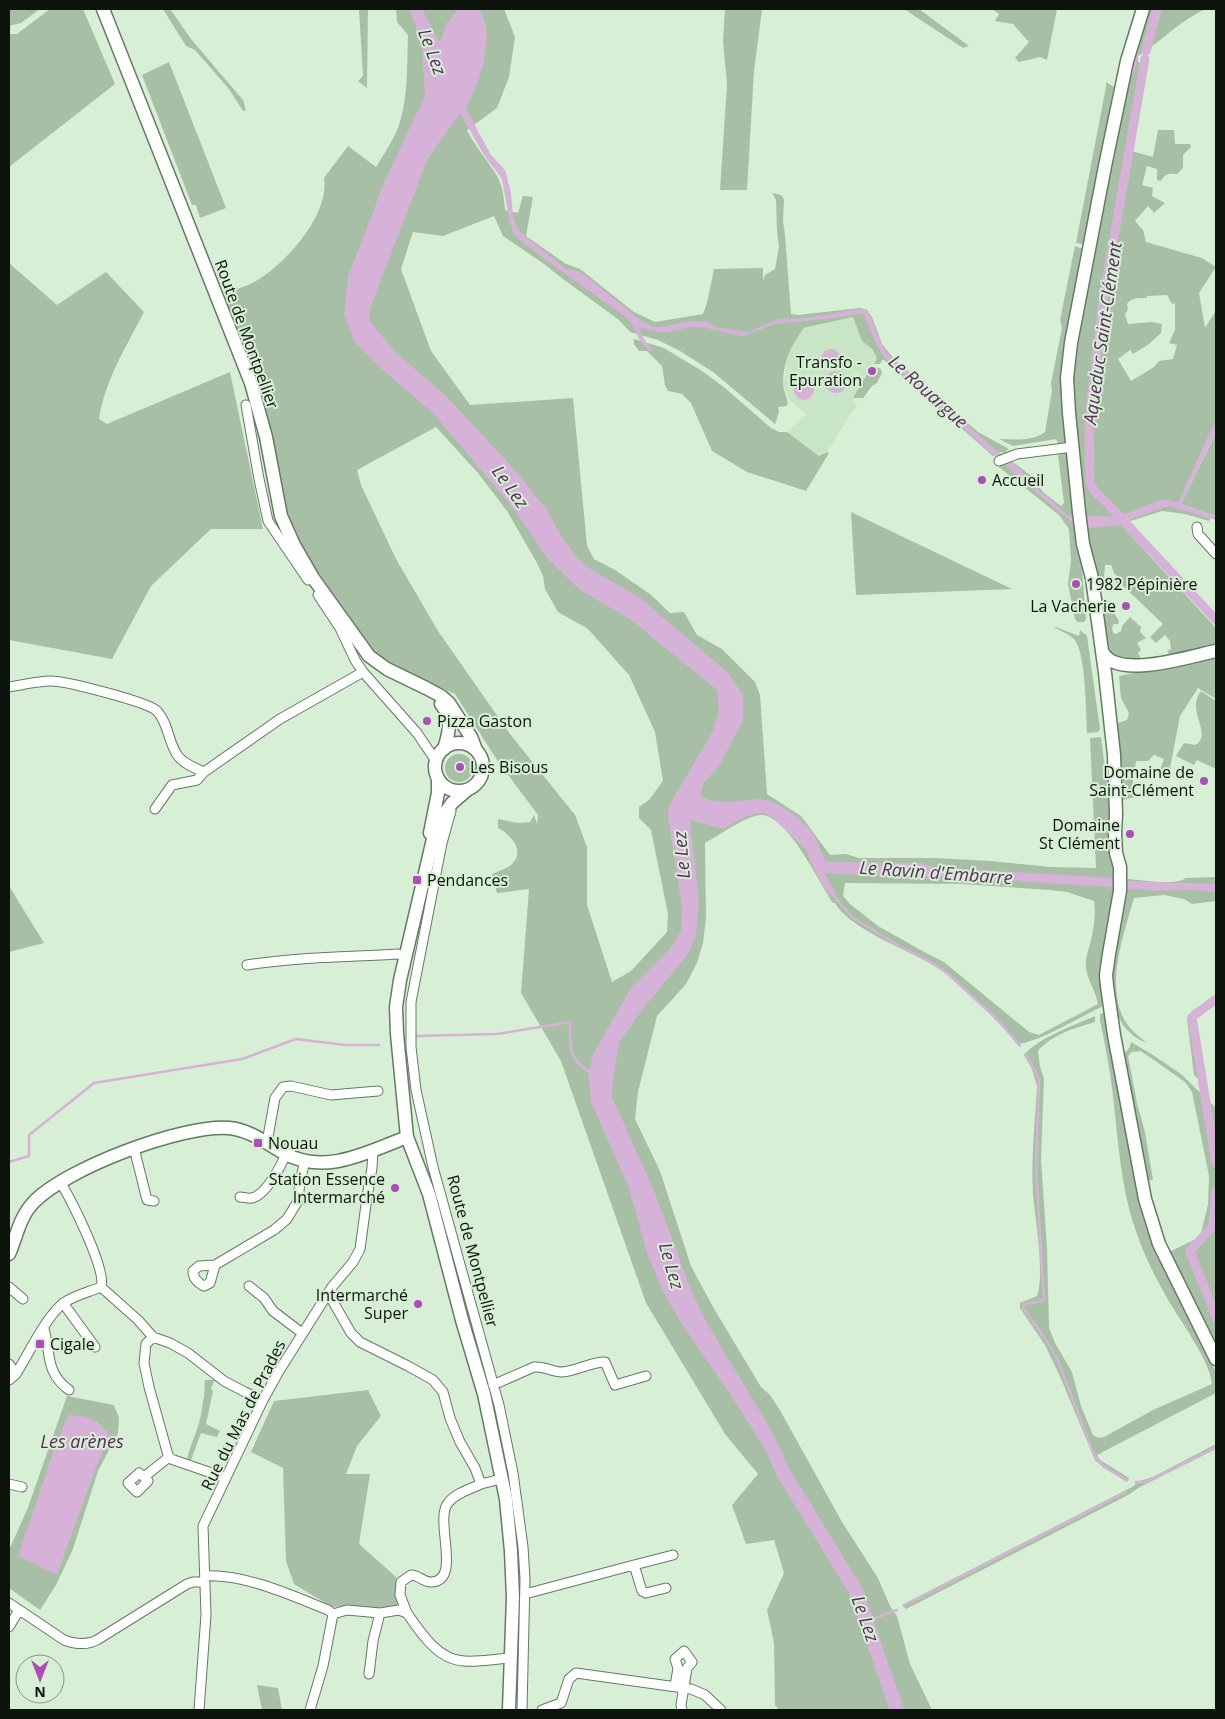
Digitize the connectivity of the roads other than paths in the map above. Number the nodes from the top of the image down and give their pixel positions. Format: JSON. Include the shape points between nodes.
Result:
{"nodes":[{"id":1,"x":103,"y":9,"type":"edge"},
{"id":2,"x":1143,"y":9,"type":"edge"},
{"id":3,"x":246,"y":405,"type":"dead end"},
{"id":4,"x":1073,"y":447,"type":"junction"},
{"id":5,"x":1003,"y":459,"type":"dead end"},
{"id":6,"x":1197,"y":527,"type":"dead end"},
{"id":7,"x":1216,"y":554,"type":"edge"},
{"id":8,"x":1098,"y":648,"type":"junction"},
{"id":9,"x":1216,"y":650,"type":"edge"},
{"id":10,"x":1107,"y":670,"type":"junction"},
{"id":11,"x":363,"y":672,"type":"junction"},
{"id":12,"x":9,"y":686,"type":"edge"},
{"id":13,"x":426,"y":688,"type":"junction"},
{"id":14,"x":444,"y":749,"type":"junction"},
{"id":15,"x":476,"y":750,"type":"junction"},
{"id":16,"x":436,"y":761,"type":"junction"},
{"id":17,"x":204,"y":772,"type":"junction"},
{"id":18,"x":438,"y":778,"type":"junction"},
{"id":19,"x":1114,"y":788,"type":"junction"},
{"id":20,"x":467,"y":790,"type":"junction"},
{"id":21,"x":452,"y":803,"type":"junction"},
{"id":22,"x":155,"y":808,"type":"dead end"},
{"id":23,"x":426,"y":865,"type":"junction"},
{"id":24,"x":406,"y":956,"type":"junction"},
{"id":25,"x":247,"y":965,"type":"dead end"},
{"id":26,"x":378,"y":1091,"type":"dead end"},
{"id":27,"x":407,"y":1137,"type":"junction"},
{"id":28,"x":267,"y":1142,"type":"junction"},
{"id":29,"x":134,"y":1148,"type":"junction"},
{"id":30,"x":373,"y":1150,"type":"junction"},
{"id":31,"x":286,"y":1154,"type":"junction"},
{"id":32,"x":305,"y":1161,"type":"junction"},
{"id":33,"x":61,"y":1182,"type":"junction"},
{"id":34,"x":240,"y":1197,"type":"dead end"},
{"id":35,"x":154,"y":1201,"type":"dead end"},
{"id":36,"x":9,"y":1254,"type":"edge"},
{"id":37,"x":215,"y":1265,"type":"dead end"},
{"id":38,"x":249,"y":1286,"type":"dead end"},
{"id":39,"x":9,"y":1287,"type":"edge"},
{"id":40,"x":101,"y":1287,"type":"junction"},
{"id":41,"x":328,"y":1293,"type":"junction"},
{"id":42,"x":23,"y":1299,"type":"dead end"},
{"id":43,"x":63,"y":1304,"type":"junction"},
{"id":44,"x":44,"y":1329,"type":"junction"},
{"id":45,"x":302,"y":1333,"type":"junction"},
{"id":46,"x":153,"y":1337,"type":"junction"},
{"id":47,"x":95,"y":1348,"type":"dead end"},
{"id":48,"x":1216,"y":1359,"type":"edge"},
{"id":49,"x":9,"y":1364,"type":"edge"},
{"id":50,"x":646,"y":1376,"type":"dead end"},
{"id":51,"x":12,"y":1377,"type":"edge"},
{"id":52,"x":493,"y":1385,"type":"junction"},
{"id":53,"x":69,"y":1390,"type":"dead end"},
{"id":54,"x":263,"y":1400,"type":"junction"},
{"id":55,"x":169,"y":1457,"type":"junction"},
{"id":56,"x":144,"y":1477,"type":"dead end"},
{"id":57,"x":226,"y":1478,"type":"junction"},
{"id":58,"x":502,"y":1479,"type":"junction"},
{"id":59,"x":9,"y":1484,"type":"edge"},
{"id":60,"x":481,"y":1484,"type":"junction"},
{"id":61,"x":22,"y":1487,"type":"dead end"},
{"id":62,"x":673,"y":1554,"type":"dead end"},
{"id":63,"x":634,"y":1565,"type":"junction"},
{"id":64,"x":205,"y":1579,"type":"junction"},
{"id":65,"x":666,"y":1588,"type":"dead end"},
{"id":66,"x":525,"y":1594,"type":"junction"},
{"id":67,"x":9,"y":1603,"type":"edge"},
{"id":68,"x":19,"y":1610,"type":"junction"},
{"id":69,"x":380,"y":1613,"type":"junction"},
{"id":70,"x":407,"y":1613,"type":"junction"},
{"id":71,"x":333,"y":1614,"type":"junction"},
{"id":72,"x":9,"y":1627,"type":"edge"},
{"id":73,"x":510,"y":1658,"type":"junction"},
{"id":74,"x":370,"y":1674,"type":"dead end"},
{"id":75,"x":675,"y":1686,"type":"junction"},
{"id":76,"x":684,"y":1688,"type":"junction"},
{"id":77,"x":199,"y":1710,"type":"edge"},
{"id":78,"x":310,"y":1710,"type":"edge"},
{"id":79,"x":509,"y":1710,"type":"edge"},
{"id":80,"x":522,"y":1710,"type":"edge"},
{"id":81,"x":542,"y":1710,"type":"edge"},
{"id":82,"x":682,"y":1710,"type":"edge"},
{"id":83,"x":721,"y":1710,"type":"edge"}],
"edges":[{"from":1,"to":13,"type":"main road","name":"Route de Montpellier","via":[[251,383],[266,437],[279,507],[294,545],[313,578],[369,656],[387,669]]},
{"from":2,"to":4,"type":"main road","via":[[1127,61],[1071,343],[1067,390]]},
{"from":3,"to":11,"type":"street","via":[[268,521],[340,628]]},
{"from":4,"to":5,"type":"street","via":[[1017,454]]},
{"from":4,"to":8,"type":"main road"},
{"from":6,"to":7,"type":"street","via":[[1198,534]]},
{"from":8,"to":10,"type":"main road"},
{"from":8,"to":10,"type":"main road","via":[[1107,659]]},
{"from":9,"to":10,"type":"main road"},
{"from":10,"to":19,"type":"main road"},
{"from":10,"to":19,"type":"main road"},
{"from":11,"to":16,"type":"street","via":[[417,733]]},
{"from":11,"to":17,"type":"street","via":[[280,719]]},
{"from":12,"to":17,"type":"street","via":[[52,681],[145,704],[156,709],[164,720],[178,755]]},
{"from":13,"to":14,"type":"main road","name":"Route de Montpellier","via":[[450,721]]},
{"from":13,"to":15,"type":"main road","name":"Route de Montpellier","via":[[449,703]]},
{"from":14,"to":15,"type":"main road","via":[[457,743]]},
{"from":14,"to":16,"type":"main road"},
{"from":15,"to":20,"type":"main road","via":[[482,761],[482,775]]},
{"from":16,"to":18,"type":"main road"},
{"from":17,"to":22,"type":"street","via":[[197,780],[172,785]]},
{"from":18,"to":20,"type":"main road","via":[[448,788]]},
{"from":18,"to":23,"type":"main road","name":"Route de Montpellier"},
{"from":19,"to":48,"type":"main road","via":[[1120,891],[1106,975],[1114,1035],[1146,1199],[1159,1244]]},
{"from":20,"to":21,"type":"main road","name":"Route de Montpellier"},
{"from":21,"to":23,"type":"main road","name":"Route de Montpellier","via":[[436,829]]},
{"from":21,"to":52,"type":"street","name":"Route de Montpellier","via":[[412,995],[411,1047],[416,1090],[433,1167]]},
{"from":23,"to":24,"type":"main road","name":"Route de Montpellier"},
{"from":24,"to":25,"type":"street","via":[[297,959]]},
{"from":24,"to":27,"type":"main road","name":"Route de Montpellier","via":[[396,1007]]},
{"from":26,"to":28,"type":"street","via":[[330,1095],[284,1087],[275,1098]]},
{"from":27,"to":30,"type":"main road"},
{"from":27,"to":58,"type":"main road","name":"Route de Montpellier","via":[[429,1194],[484,1394]]},
{"from":28,"to":29,"type":"main road","via":[[239,1130],[209,1128]]},
{"from":28,"to":31,"type":"main road"},
{"from":29,"to":33,"type":"main road"},
{"from":29,"to":35,"type":"street","via":[[147,1200]]},
{"from":30,"to":32,"type":"main road","via":[[337,1162]]},
{"from":30,"to":41,"type":"street","name":"Rue du Mas de Prades","via":[[360,1249]]},
{"from":31,"to":32,"type":"main road"},
{"from":31,"to":34,"type":"street","via":[[276,1174],[258,1195]]},
{"from":32,"to":37,"type":"street","via":[[298,1202],[287,1219]]},
{"from":33,"to":36,"type":"main road","via":[[29,1207]]},
{"from":33,"to":40,"type":"street","via":[[98,1262]]},
{"from":38,"to":45,"type":"street","via":[[264,1298],[273,1311]]},
{"from":39,"to":42,"type":"street"},
{"from":40,"to":43,"type":"street"},
{"from":40,"to":46,"type":"street"},
{"from":41,"to":45,"type":"street","name":"Rue du Mas de Prades"},
{"from":41,"to":60,"type":"street","via":[[351,1333],[360,1342],[425,1375],[443,1392],[450,1418]]},
{"from":43,"to":44,"type":"street"},
{"from":43,"to":47,"type":"street"},
{"from":44,"to":51,"type":"street"},
{"from":44,"to":53,"type":"street","via":[[52,1370],[56,1379]]},
{"from":45,"to":54,"type":"street","name":"Rue du Mas de Prades"},
{"from":46,"to":54,"type":"street","via":[[188,1353],[224,1381]]},
{"from":46,"to":55,"type":"street","via":[[146,1344],[144,1363]]},
{"from":49,"to":51,"type":"street"},
{"from":50,"to":52,"type":"street","via":[[615,1385],[605,1362],[599,1362],[562,1372],[534,1367]]},
{"from":52,"to":66,"type":"street","name":"Route de Montpellier","via":[[514,1480],[523,1547]]},
{"from":54,"to":57,"type":"street","name":"Rue du Mas de Prades"},
{"from":55,"to":56,"type":"street"},
{"from":55,"to":57,"type":"street"},
{"from":57,"to":64,"type":"street","name":"Rue du Mas de Prades","via":[[203,1526]]},
{"from":58,"to":60,"type":"street"},
{"from":58,"to":73,"type":"main road","name":"Route de Montpellier","via":[[513,1573]]},
{"from":59,"to":61,"type":"street"},
{"from":60,"to":70,"type":"street","via":[[452,1498],[446,1506],[443,1520],[447,1562],[444,1576],[429,1582],[411,1574],[401,1582],[400,1595]]},
{"from":62,"to":63,"type":"street"},
{"from":63,"to":65,"type":"street","via":[[642,1591]]},
{"from":63,"to":66,"type":"street"},
{"from":64,"to":68,"type":"street","via":[[187,1584],[88,1644],[64,1640]]},
{"from":64,"to":71,"type":"street","via":[[228,1577],[280,1591]]},
{"from":64,"to":77,"type":"street","name":"Rue du Mas de Prades","via":[[206,1615]]},
{"from":66,"to":80,"type":"street","name":"Route de Montpellier"},
{"from":67,"to":68,"type":"street"},
{"from":68,"to":72,"type":"street"},
{"from":69,"to":70,"type":"street","via":[[399,1610]]},
{"from":69,"to":71,"type":"street","via":[[347,1610]]},
{"from":69,"to":74,"type":"street","via":[[370,1654]]},
{"from":70,"to":73,"type":"street","via":[[428,1642],[456,1660]]},
{"from":71,"to":78,"type":"street","via":[[324,1666]]},
{"from":73,"to":79,"type":"main road","name":"Route de Montpellier"},
{"from":75,"to":76,"type":"street"},
{"from":75,"to":76,"type":"street","via":[[676,1660],[684,1651],[692,1662],[687,1668]]},
{"from":75,"to":81,"type":"street","via":[[576,1673],[569,1679],[561,1703]]},
{"from":76,"to":82,"type":"street"},
{"from":76,"to":83,"type":"street","via":[[705,1695]]}]}
